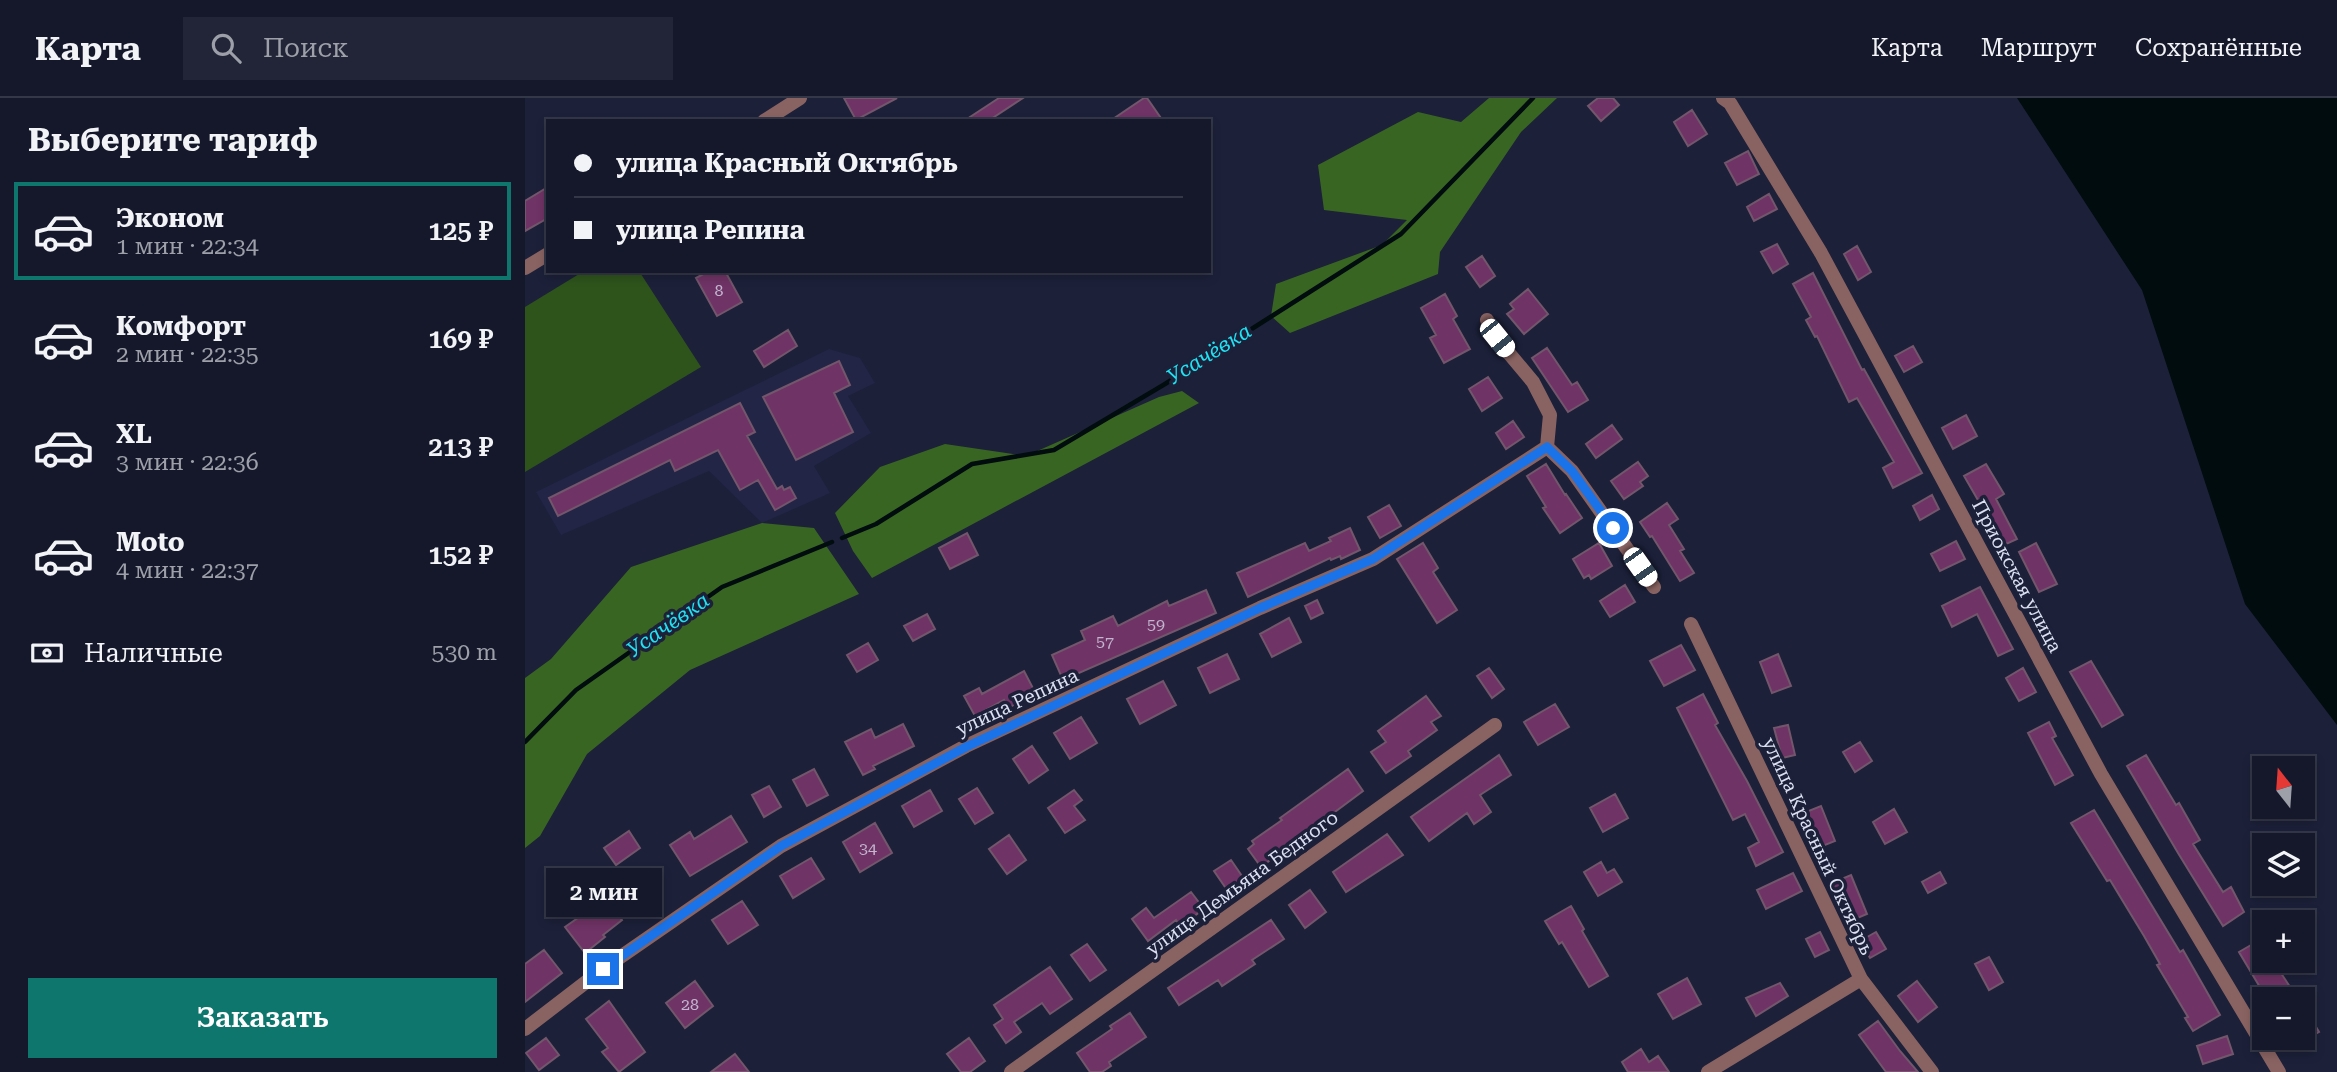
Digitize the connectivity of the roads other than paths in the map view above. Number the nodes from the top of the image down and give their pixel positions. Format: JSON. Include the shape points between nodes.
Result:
{"nodes":[{"id":1,"x":800,"y":98,"type":"edge"},
{"id":2,"x":1723,"y":98,"type":"edge"},
{"id":3,"x":767,"y":119,"type":"edge"},
{"id":4,"x":546,"y":255,"type":"edge"},
{"id":5,"x":525,"y":268,"type":"edge"},
{"id":6,"x":1487,"y":320,"type":"dead end"},
{"id":7,"x":1547,"y":447,"type":"junction"},
{"id":8,"x":1654,"y":587,"type":"dead end"},
{"id":9,"x":1691,"y":624,"type":"dead end"},
{"id":10,"x":1495,"y":725,"type":"dead end"},
{"id":11,"x":1861,"y":979,"type":"junction"},
{"id":12,"x":525,"y":1029,"type":"edge"},
{"id":13,"x":1011,"y":1072,"type":"edge"},
{"id":14,"x":1708,"y":1072,"type":"edge"},
{"id":15,"x":1932,"y":1072,"type":"edge"},
{"id":16,"x":2279,"y":1072,"type":"edge"}],
"edges":[{"from":1,"to":3,"type":"street"},
{"from":2,"to":16,"type":"street","name":"Приокская улица","via":[[1821,253],[2101,774]]},
{"from":4,"to":5,"type":"street"},
{"from":6,"to":7,"type":"street","via":[[1533,382],[1550,415]]},
{"from":7,"to":8,"type":"street","via":[[1572,471]]},
{"from":7,"to":12,"type":"street","name":"улица Репина","via":[[1373,559],[966,747],[781,846]]},
{"from":9,"to":11,"type":"street","name":"улица Красный Октябрь"},
{"from":10,"to":13,"type":"street","name":"улица Демьяна Бедного"},
{"from":11,"to":14,"type":"street"},
{"from":11,"to":15,"type":"street","name":"улица Красный Октябрь"}]}
